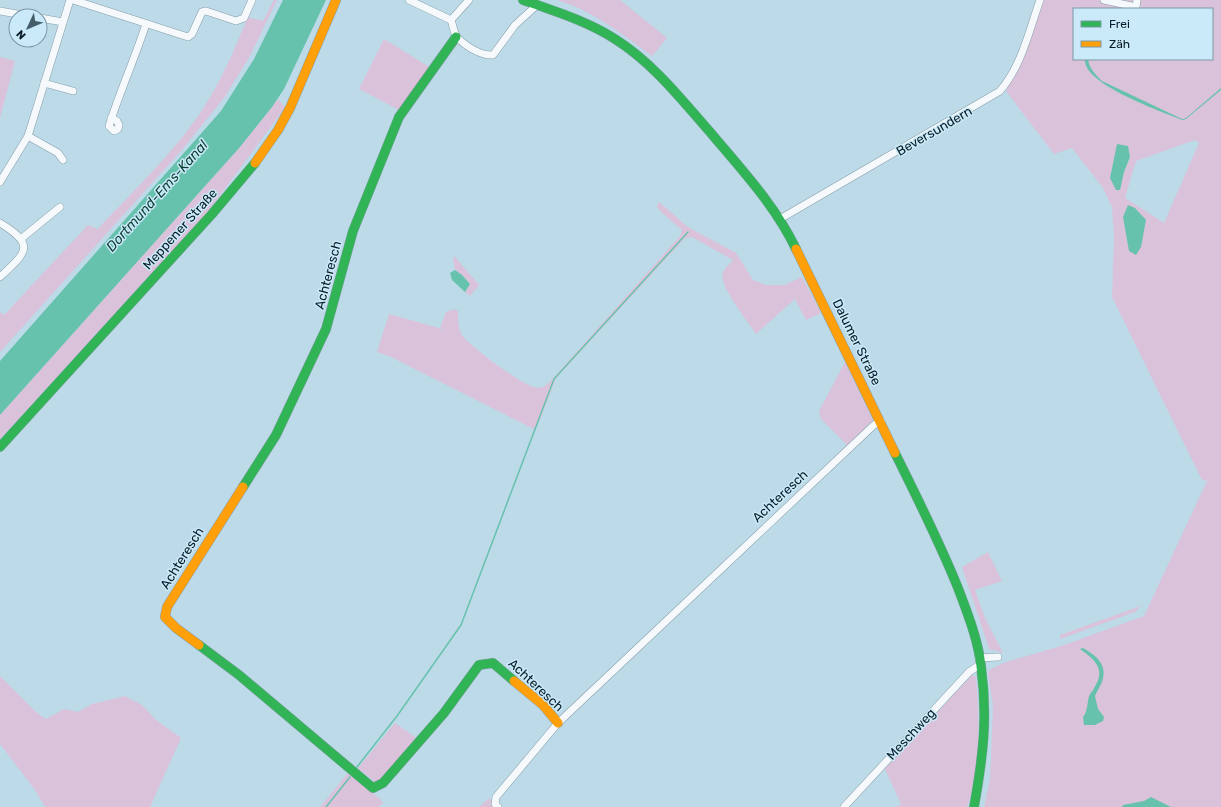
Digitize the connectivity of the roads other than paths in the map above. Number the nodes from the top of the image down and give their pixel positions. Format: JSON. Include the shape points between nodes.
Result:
{"nodes":[{"id":1,"x":70,"y":0,"type":"edge"},
{"id":2,"x":73,"y":0,"type":"edge"},
{"id":3,"x":252,"y":0,"type":"edge"},
{"id":4,"x":336,"y":0,"type":"edge"},
{"id":5,"x":409,"y":0,"type":"edge"},
{"id":6,"x":469,"y":0,"type":"edge"},
{"id":7,"x":523,"y":0,"type":"edge"},
{"id":8,"x":1040,"y":0,"type":"edge"},
{"id":9,"x":1104,"y":0,"type":"edge"},
{"id":10,"x":1137,"y":0,"type":"edge"},
{"id":11,"x":536,"y":5,"type":"junction"},
{"id":12,"x":48,"y":19,"type":"edge"},
{"id":13,"x":451,"y":20,"type":"junction"},
{"id":14,"x":63,"y":22,"type":"junction"},
{"id":15,"x":146,"y":24,"type":"junction"},
{"id":16,"x":456,"y":37,"type":"junction"},
{"id":17,"x":44,"y":83,"type":"junction"},
{"id":18,"x":73,"y":91,"type":"dead end"},
{"id":19,"x":112,"y":118,"type":"dead end"},
{"id":20,"x":28,"y":136,"type":"junction"},
{"id":21,"x":63,"y":160,"type":"dead end"},
{"id":22,"x":0,"y":182,"type":"edge"},
{"id":23,"x":60,"y":207,"type":"dead end"},
{"id":24,"x":780,"y":220,"type":"junction"},
{"id":25,"x":0,"y":223,"type":"edge"},
{"id":26,"x":22,"y":238,"type":"junction"},
{"id":27,"x":0,"y":277,"type":"edge"},
{"id":28,"x":881,"y":421,"type":"junction"},
{"id":29,"x":0,"y":447,"type":"edge"},
{"id":30,"x":998,"y":658,"type":"dead end"},
{"id":31,"x":980,"y":661,"type":"junction"},
{"id":32,"x":558,"y":723,"type":"junction"},
{"id":33,"x":498,"y":807,"type":"edge"},
{"id":34,"x":844,"y":807,"type":"edge"},
{"id":35,"x":974,"y":807,"type":"edge"}],
"edges":[{"from":1,"to":14,"type":"street"},
{"from":2,"to":15,"type":"street"},
{"from":3,"to":15,"type":"street","via":[[244,18],[236,21],[202,12],[192,34],[188,37]]},
{"from":4,"to":29,"type":"main road","name":"Meppener Straße","via":[[290,108],[254,165]]},
{"from":5,"to":13,"type":"street"},
{"from":6,"to":13,"type":"street"},
{"from":7,"to":11,"type":"main road","name":"Dalumer Straße"},
{"from":8,"to":24,"type":"street","name":"Beversundern","via":[[1019,60],[1011,77],[1000,91]]},
{"from":9,"to":10,"type":"street","via":[[1136,7]]},
{"from":11,"to":16,"type":"street","via":[[515,24],[493,55],[478,52]]},
{"from":11,"to":24,"type":"main road","name":"Dalumer Straße","via":[[573,18],[599,31],[649,66],[674,90],[750,178]]},
{"from":12,"to":14,"type":"street"},
{"from":13,"to":16,"type":"street"},
{"from":14,"to":17,"type":"street"},
{"from":15,"to":19,"type":"street"},
{"from":16,"to":32,"type":"main road","name":"Achteresch","via":[[399,118],[353,231],[326,329],[276,435],[167,607],[165,617],[239,675],[373,788],[383,783],[444,713],[479,665],[493,663],[543,705]]},
{"from":17,"to":18,"type":"street"},
{"from":17,"to":20,"type":"street"},
{"from":20,"to":21,"type":"street","via":[[58,153]]},
{"from":20,"to":22,"type":"street"},
{"from":23,"to":26,"type":"street"},
{"from":24,"to":28,"type":"main road","name":"Dalumer Straße"},
{"from":25,"to":26,"type":"street"},
{"from":26,"to":27,"type":"street","via":[[25,245],[23,252]]},
{"from":28,"to":31,"type":"main road","name":"Dalumer Straße","via":[[956,581],[970,619]]},
{"from":28,"to":32,"type":"street","name":"Achteresch"},
{"from":30,"to":31,"type":"street"},
{"from":31,"to":34,"type":"street","name":"Meschweg"},
{"from":31,"to":35,"type":"main road","name":"Dalumer Straße","via":[[985,709],[983,758]]},
{"from":32,"to":33,"type":"street","name":"Achteresch","via":[[496,797],[495,804]]}]}
